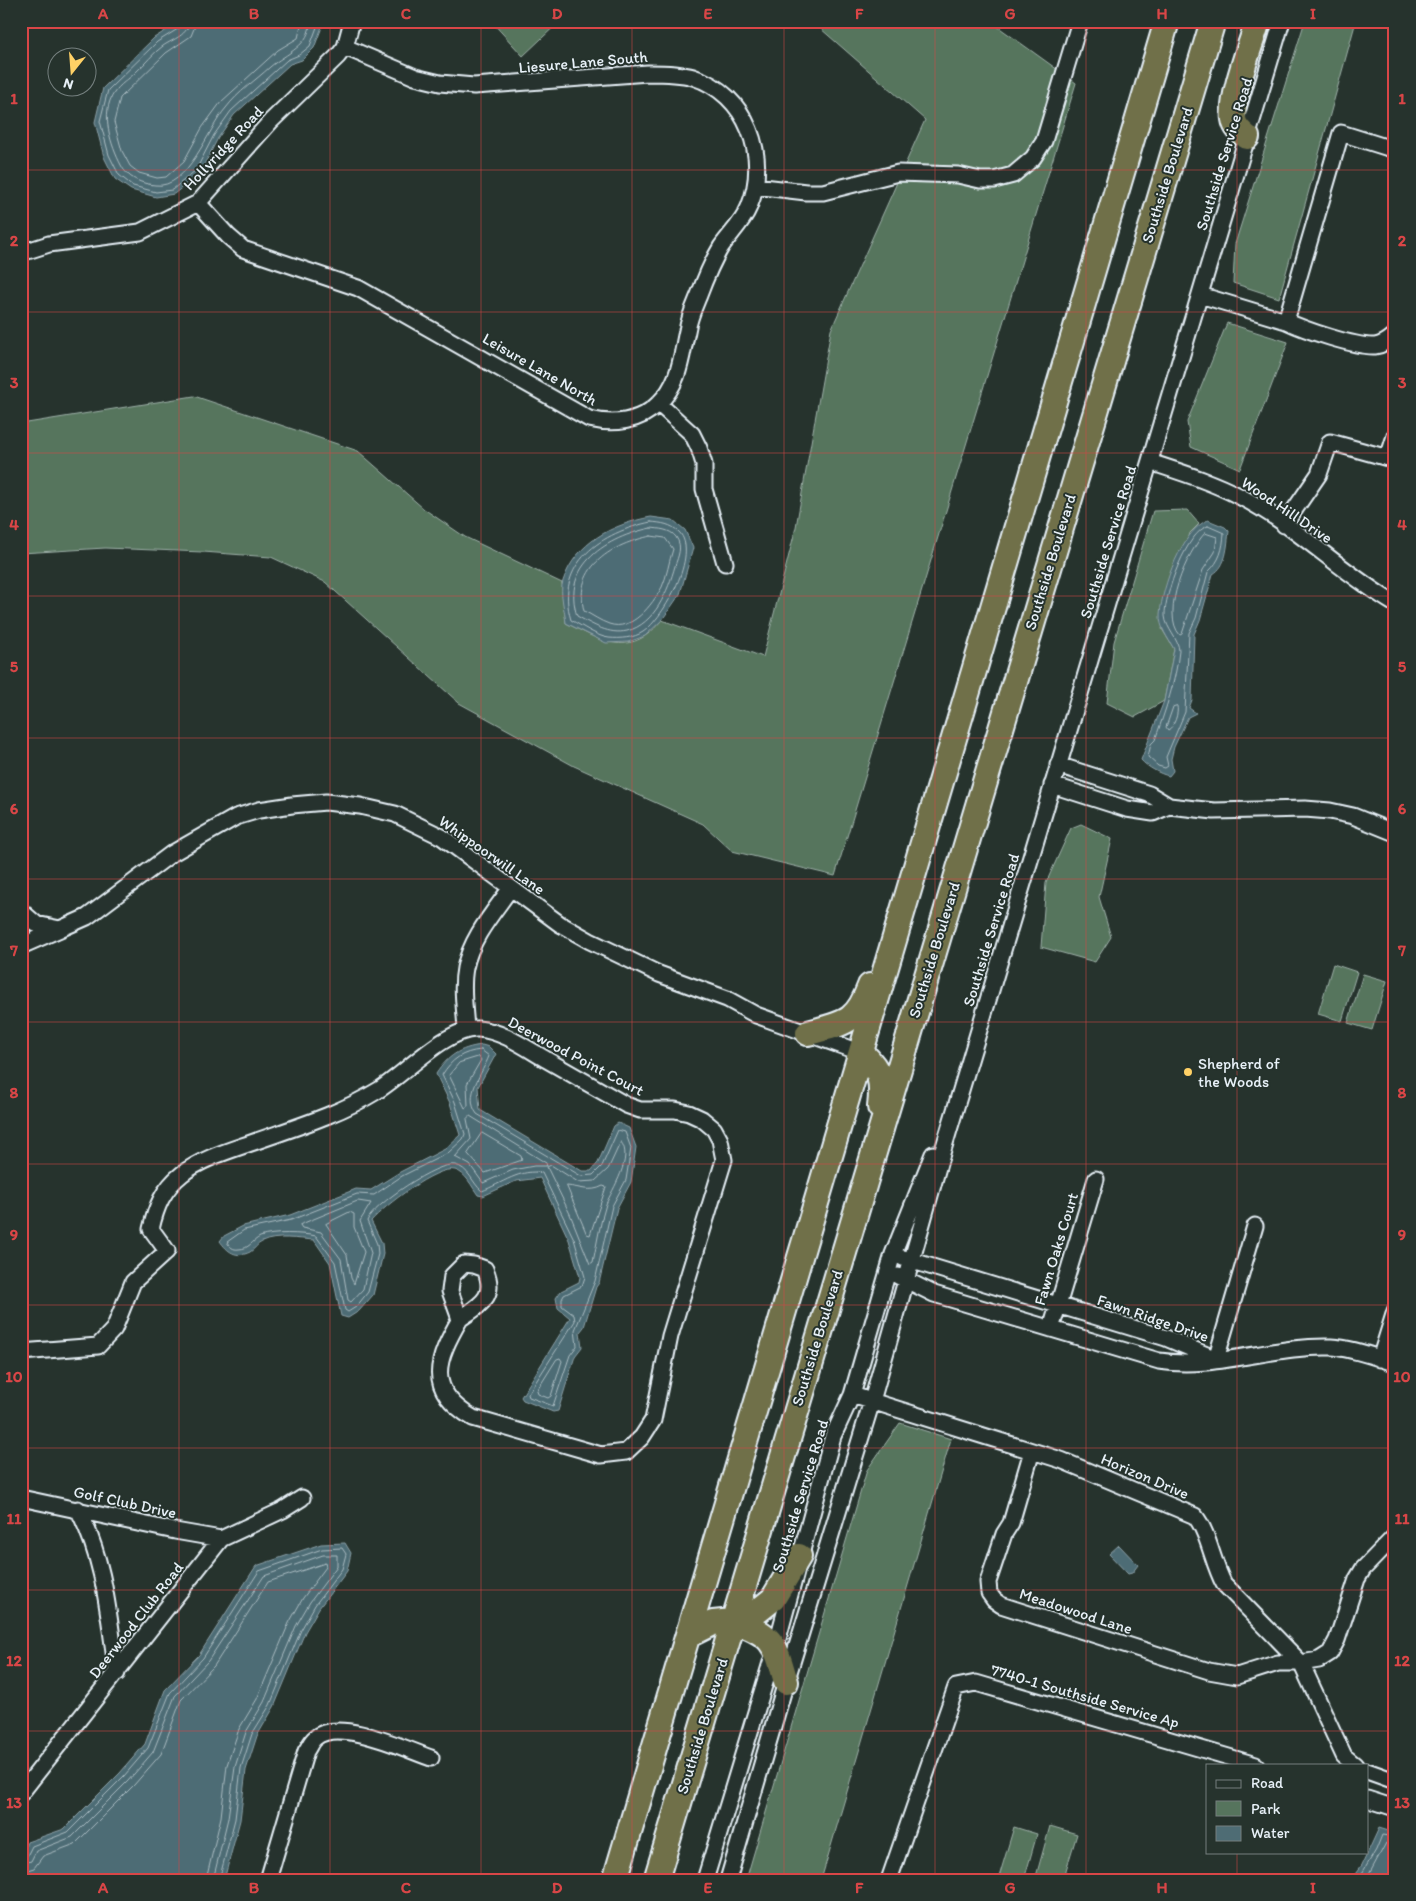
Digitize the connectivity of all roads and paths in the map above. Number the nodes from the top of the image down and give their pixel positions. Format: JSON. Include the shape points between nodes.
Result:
{"nodes":[{"id":1,"x":352,"y":21,"type":"edge"},
{"id":2,"x":1080,"y":21,"type":"edge"},
{"id":3,"x":1167,"y":21,"type":"edge"},
{"id":4,"x":1213,"y":21,"type":"edge"},
{"id":5,"x":1258,"y":21,"type":"edge"},
{"id":6,"x":1282,"y":21,"type":"edge"},
{"id":7,"x":344,"y":47,"type":"junction"},
{"id":8,"x":1247,"y":137,"type":"junction"},
{"id":9,"x":1395,"y":150,"type":"edge"},
{"id":10,"x":755,"y":186,"type":"junction"},
{"id":11,"x":198,"y":203,"type":"junction"},
{"id":12,"x":21,"y":253,"type":"edge"},
{"id":13,"x":1200,"y":295,"type":"junction"},
{"id":14,"x":1286,"y":321,"type":"junction"},
{"id":15,"x":1395,"y":335,"type":"edge"},
{"id":16,"x":659,"y":404,"type":"junction"},
{"id":17,"x":1395,"y":436,"type":"edge"},
{"id":18,"x":1150,"y":462,"type":"junction"},
{"id":19,"x":1284,"y":525,"type":"junction"},
{"id":20,"x":726,"y":563,"type":"dead end"},
{"id":21,"x":1395,"y":604,"type":"edge"},
{"id":22,"x":1058,"y":765,"type":"junction"},
{"id":23,"x":1052,"y":785,"type":"junction"},
{"id":24,"x":1169,"y":806,"type":"junction"},
{"id":25,"x":1395,"y":833,"type":"edge"},
{"id":26,"x":510,"y":889,"type":"junction"},
{"id":27,"x":21,"y":911,"type":"edge"},
{"id":28,"x":60,"y":929,"type":"junction"},
{"id":29,"x":21,"y":946,"type":"edge"},
{"id":30,"x":893,"y":949,"type":"junction"},
{"id":31,"x":466,"y":1030,"type":"junction"},
{"id":32,"x":808,"y":1033,"type":"junction"},
{"id":33,"x":862,"y":1053,"type":"junction"},
{"id":34,"x":966,"y":1072,"type":"junction"},
{"id":35,"x":877,"y":1138,"type":"junction"},
{"id":36,"x":1096,"y":1179,"type":"dead end"},
{"id":37,"x":1255,"y":1226,"type":"dead end"},
{"id":38,"x":893,"y":1254,"type":"junction"},
{"id":39,"x":912,"y":1261,"type":"junction"},
{"id":40,"x":887,"y":1273,"type":"junction"},
{"id":41,"x":907,"y":1279,"type":"junction"},
{"id":42,"x":1058,"y":1305,"type":"junction"},
{"id":43,"x":1395,"y":1311,"type":"edge"},
{"id":44,"x":460,"y":1319,"type":"dead end"},
{"id":45,"x":1050,"y":1329,"type":"junction"},
{"id":46,"x":21,"y":1352,"type":"edge"},
{"id":47,"x":1216,"y":1359,"type":"junction"},
{"id":48,"x":1388,"y":1361,"type":"edge"},
{"id":49,"x":852,"y":1395,"type":"junction"},
{"id":50,"x":872,"y":1401,"type":"junction"},
{"id":51,"x":1032,"y":1451,"type":"junction"},
{"id":52,"x":21,"y":1498,"type":"edge"},
{"id":53,"x":302,"y":1498,"type":"dead end"},
{"id":54,"x":78,"y":1509,"type":"junction"},
{"id":55,"x":1395,"y":1536,"type":"edge"},
{"id":56,"x":221,"y":1539,"type":"junction"},
{"id":57,"x":799,"y":1556,"type":"junction"},
{"id":58,"x":733,"y":1621,"type":"junction"},
{"id":59,"x":689,"y":1635,"type":"junction"},
{"id":60,"x":776,"y":1646,"type":"junction"},
{"id":61,"x":1301,"y":1663,"type":"junction"},
{"id":62,"x":117,"y":1673,"type":"junction"},
{"id":63,"x":786,"y":1682,"type":"junction"},
{"id":64,"x":430,"y":1758,"type":"dead end"},
{"id":65,"x":1253,"y":1764,"type":"edge"},
{"id":66,"x":1354,"y":1764,"type":"edge"},
{"id":67,"x":1368,"y":1771,"type":"edge"},
{"id":68,"x":1395,"y":1782,"type":"edge"},
{"id":69,"x":21,"y":1793,"type":"edge"},
{"id":70,"x":1368,"y":1799,"type":"edge"},
{"id":71,"x":1395,"y":1808,"type":"edge"},
{"id":72,"x":268,"y":1880,"type":"edge"},
{"id":73,"x":615,"y":1880,"type":"edge"},
{"id":74,"x":656,"y":1880,"type":"edge"},
{"id":75,"x":705,"y":1880,"type":"edge"},
{"id":76,"x":728,"y":1880,"type":"edge"},
{"id":77,"x":889,"y":1880,"type":"edge"}],
"edges":[{"from":1,"to":7,"type":"street","name":"Hollyridge Road"},
{"from":2,"to":10,"type":"street","via":[[1044,141],[1033,158],[1013,176],[980,180],[958,175],[898,173],[823,192]]},
{"from":3,"to":30,"type":"highway"},
{"from":4,"to":35,"type":"highway","name":"Southside Boulevard"},
{"from":5,"to":8,"type":"highway","via":[[1234,102],[1234,120]]},
{"from":6,"to":8,"type":"street","name":"Southside Service Road"},
{"from":7,"to":10,"type":"street","name":"Liesure Lane South","via":[[415,76],[440,83],[474,86],[648,73],[692,77],[712,85],[733,103],[746,120],[757,160]]},
{"from":7,"to":11,"type":"street","name":"Hollyridge Road","via":[[271,121]]},
{"from":8,"to":13,"type":"street","name":"Southside Service Road"},
{"from":9,"to":14,"type":"street","via":[[1341,133]]},
{"from":10,"to":16,"type":"street","name":"Leisure Lane North","via":[[749,207],[706,277],[687,329],[674,384]]},
{"from":11,"to":12,"type":"street","name":"Hollyridge Road","via":[[140,232],[49,244]]},
{"from":11,"to":16,"type":"street","name":"Leisure Lane North","via":[[243,249],[358,288],[589,419],[605,423],[622,422]]},
{"from":13,"to":14,"type":"street"},
{"from":13,"to":18,"type":"street","name":"Southside Service Road"},
{"from":14,"to":15,"type":"street","via":[[1364,345],[1382,344]]},
{"from":16,"to":20,"type":"street","via":[[692,434],[699,448],[704,464],[704,489]]},
{"from":17,"to":19,"type":"street","via":[[1388,458],[1330,442],[1319,474]]},
{"from":18,"to":19,"type":"street","name":"Wood Hill Drive","via":[[1184,472],[1240,496]]},
{"from":18,"to":22,"type":"street","name":"Southside Service Road"},
{"from":19,"to":21,"type":"street","name":"Wood Hill Drive","via":[[1376,594]]},
{"from":22,"to":23,"type":"street","name":"Southside Service Road"},
{"from":22,"to":24,"type":"street","via":[[1149,794]]},
{"from":23,"to":24,"type":"street","via":[[1127,809],[1153,813]]},
{"from":23,"to":34,"type":"street","name":"Southside Service Road"},
{"from":24,"to":25,"type":"street","via":[[1214,811],[1330,811],[1353,816]]},
{"from":26,"to":28,"type":"street","name":"Whippoorwill Lane","via":[[442,837],[395,814],[326,802],[300,804],[260,810],[236,818],[176,851],[87,917]]},
{"from":26,"to":31,"type":"street","via":[[474,942],[465,968]]},
{"from":26,"to":32,"type":"street","name":"Whippoorwill Lane","via":[[590,941],[659,974],[727,999],[756,1015]]},
{"from":27,"to":28,"type":"street","via":[[36,924]]},
{"from":28,"to":29,"type":"street"},
{"from":30,"to":32,"type":"highway","via":[[875,972],[858,1012],[840,1024]]},
{"from":30,"to":33,"type":"highway"},
{"from":31,"to":44,"type":"street","name":"Deerwood Point Court","via":[[480,1029],[509,1039],[626,1105],[640,1110],[675,1110],[702,1119],[714,1129],[720,1140],[724,1160],[670,1336],[653,1420],[642,1437],[626,1452],[601,1455],[473,1418],[460,1410],[444,1389],[439,1366],[443,1349]]},
{"from":31,"to":46,"type":"street","via":[[439,1044],[376,1092],[314,1120],[201,1163],[182,1174],[168,1187],[157,1205],[151,1229],[166,1251],[133,1282],[114,1329],[98,1346]]},
{"from":32,"to":33,"type":"street","name":"Whippoorwill Lane"},
{"from":33,"to":35,"type":"highway","via":[[876,1066],[882,1086]]},
{"from":33,"to":59,"type":"highway"},
{"from":34,"to":38,"type":"street","name":"Southside Service Road"},
{"from":34,"to":39,"type":"street","name":"Southside Service Road"},
{"from":35,"to":58,"type":"highway","name":"Southside Boulevard"},
{"from":36,"to":42,"type":"street","name":"Fawn Oaks Court"},
{"from":37,"to":47,"type":"street"},
{"from":38,"to":39,"type":"street","name":"Fawn Ridge Drive"},
{"from":38,"to":40,"type":"street","name":"Southside Service Road"},
{"from":39,"to":41,"type":"street","name":"Southside Service Road"},
{"from":39,"to":42,"type":"street","name":"Fawn Ridge Drive"},
{"from":40,"to":41,"type":"street","name":"Fawn Ridge Drive"},
{"from":40,"to":49,"type":"street","name":"Southside Service Road"},
{"from":41,"to":45,"type":"street","name":"Fawn Ridge Drive","via":[[934,1294]]},
{"from":41,"to":50,"type":"street","name":"Southside Service Road"},
{"from":42,"to":45,"type":"street","name":"Fawn Oaks Court"},
{"from":42,"to":47,"type":"street","name":"Fawn Ridge Drive","via":[[1166,1338]]},
{"from":43,"to":48,"type":"street"},
{"from":45,"to":47,"type":"street","name":"Fawn Ridge Drive","via":[[1159,1361],[1184,1365]]},
{"from":47,"to":48,"type":"street","via":[[1332,1347]]},
{"from":49,"to":50,"type":"street","name":"Horizon Drive"},
{"from":49,"to":57,"type":"street","name":"Southside Service Road","via":[[833,1436]]},
{"from":50,"to":51,"type":"street","name":"Horizon Drive"},
{"from":50,"to":63,"type":"street","name":"Southside Service Road"},
{"from":51,"to":61,"type":"street","name":"Horizon Drive","via":[[1062,1460],[1195,1516],[1203,1526],[1224,1584]]},
{"from":51,"to":61,"type":"street","name":"Meadowood Lane","via":[[1011,1523],[1004,1534],[988,1582],[989,1593],[994,1600],[1034,1616],[1209,1671],[1237,1676],[1278,1663]]},
{"from":52,"to":54,"type":"street","name":"Golf Club Drive"},
{"from":53,"to":56,"type":"street","name":"Deerwood Club Road"},
{"from":54,"to":56,"type":"street","name":"Golf Club Drive"},
{"from":54,"to":62,"type":"street","via":[[92,1536],[101,1565]]},
{"from":55,"to":61,"type":"street","via":[[1357,1579],[1330,1653],[1319,1660]]},
{"from":56,"to":62,"type":"street","name":"Deerwood Club Road"},
{"from":57,"to":58,"type":"highway","via":[[773,1599],[758,1611]]},
{"from":57,"to":60,"type":"street","name":"Southside Service Road"},
{"from":58,"to":59,"type":"highway","via":[[713,1623]]},
{"from":58,"to":60,"type":"highway","via":[[758,1629]]},
{"from":58,"to":74,"type":"highway","name":"Southside Boulevard"},
{"from":59,"to":73,"type":"highway"},
{"from":60,"to":63,"type":"highway"},
{"from":60,"to":75,"type":"street","name":"Southside Service Road"},
{"from":61,"to":66,"type":"street","name":"Horizon Drive","via":[[1344,1756]]},
{"from":62,"to":69,"type":"street","name":"Deerwood Club Road"},
{"from":63,"to":76,"type":"street","name":"Southside Service Road"},
{"from":64,"to":72,"type":"street","via":[[369,1736],[326,1732],[314,1738],[306,1751]]},
{"from":65,"to":77,"type":"street","name":"7740-1 Southside Service Ap","via":[[976,1683],[956,1687]]},
{"from":67,"to":68,"type":"street"},
{"from":70,"to":71,"type":"street"}]}
